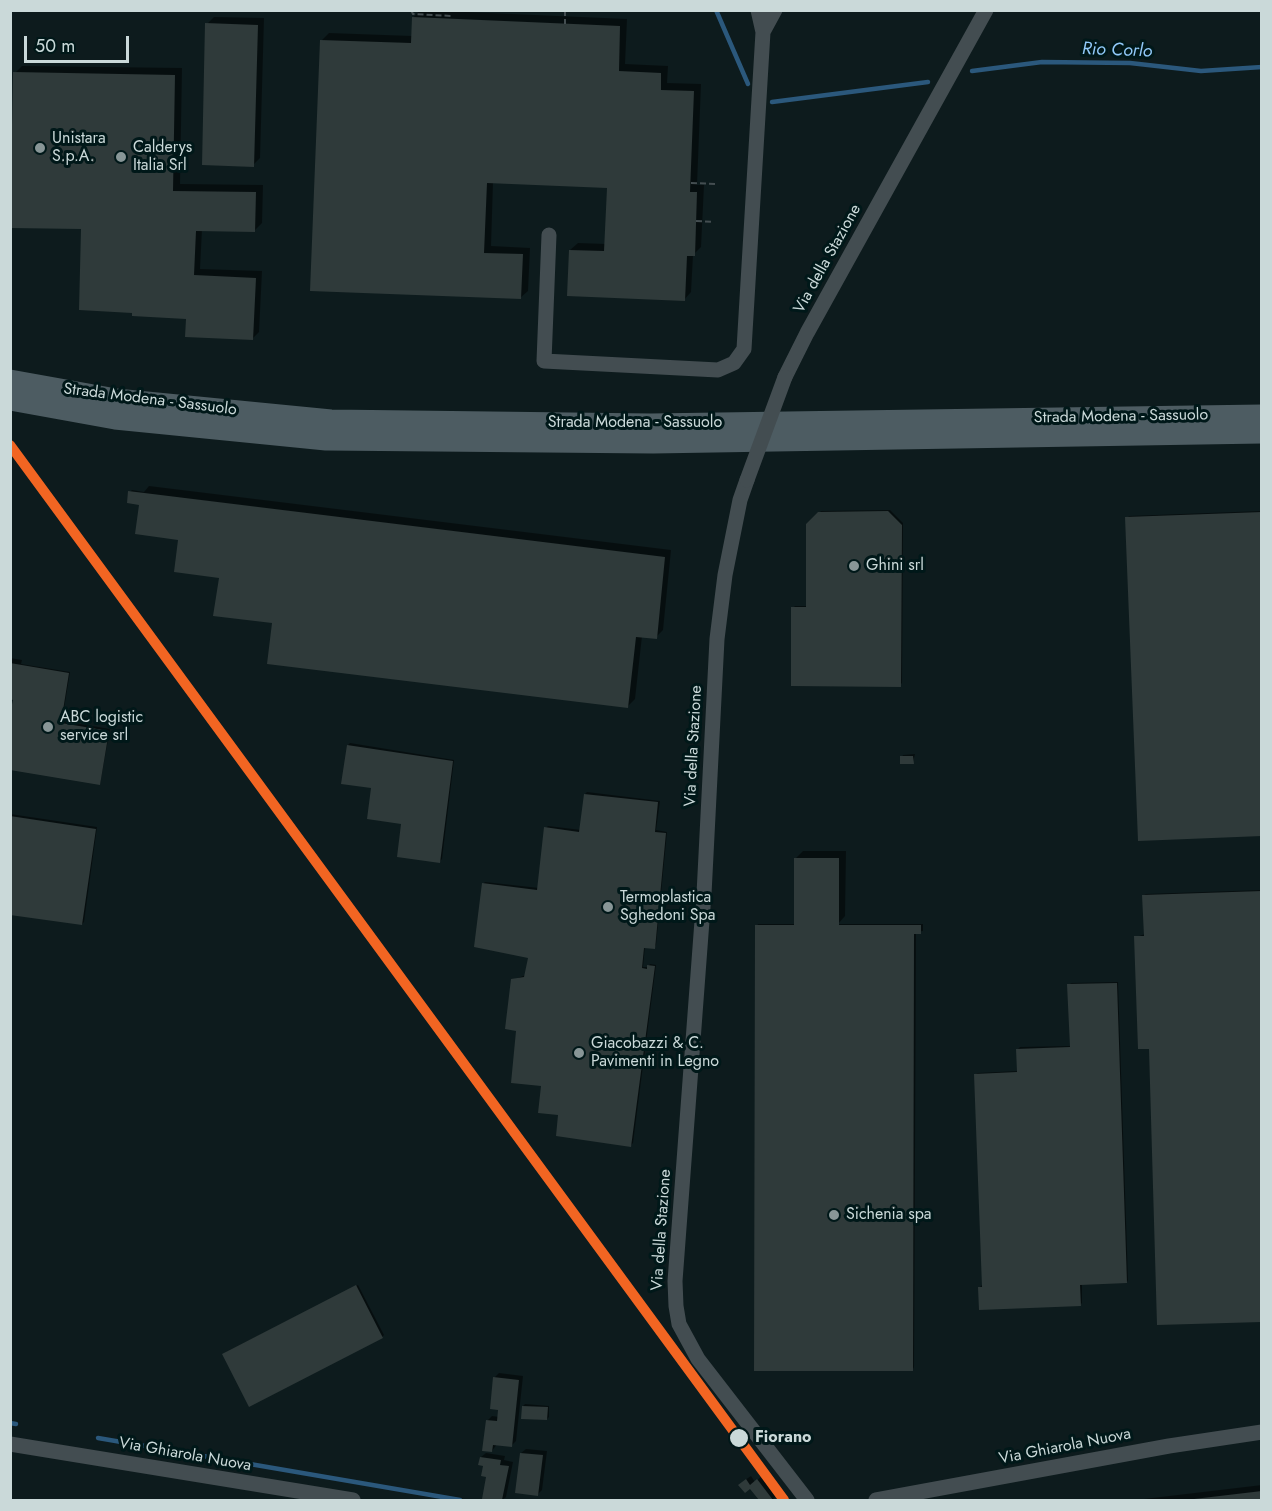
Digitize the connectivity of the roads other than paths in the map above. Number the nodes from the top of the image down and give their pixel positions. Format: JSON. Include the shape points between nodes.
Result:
{"nodes":[{"id":1,"x":758,"y":10,"type":"edge"},
{"id":2,"x":775,"y":10,"type":"edge"},
{"id":3,"x":986,"y":10,"type":"edge"},
{"id":4,"x":763,"y":32,"type":"junction"},
{"id":5,"x":549,"y":235,"type":"dead end"},
{"id":6,"x":10,"y":380,"type":"edge"},
{"id":7,"x":10,"y":400,"type":"edge"},
{"id":8,"x":116,"y":409,"type":"junction"},
{"id":9,"x":1262,"y":415,"type":"edge"},
{"id":10,"x":1262,"y":433,"type":"edge"},
{"id":11,"x":1262,"y":1432,"type":"edge"},
{"id":12,"x":10,"y":1444,"type":"edge"},
{"id":13,"x":353,"y":1500,"type":"edge"},
{"id":14,"x":807,"y":1500,"type":"edge"},
{"id":15,"x":876,"y":1500,"type":"edge"}],
"edges":[{"from":1,"to":4,"type":"street"},
{"from":2,"to":4,"type":"street"},
{"from":3,"to":14,"type":"street","name":"Via della Stazione","bridge":true,"via":[[785,377],[740,500],[717,639],[676,1306],[679,1324],[698,1359]]},
{"from":4,"to":5,"type":"street","via":[[744,349],[734,363],[718,370],[544,361]]},
{"from":6,"to":8,"type":"highway","name":"Strada Modena - Sassuolo"},
{"from":7,"to":8,"type":"highway","name":"Strada Modena - Sassuolo"},
{"from":8,"to":9,"type":"highway","name":"Strada Modena - Sassuolo","via":[[331,420],[651,424]]},
{"from":8,"to":10,"type":"highway","name":"Strada Modena - Sassuolo","via":[[327,440],[653,443]]},
{"from":11,"to":15,"type":"street","name":"Via Ghiarola Nuova"},
{"from":12,"to":13,"type":"street","name":"Via Ghiarola Nuova"}]}
